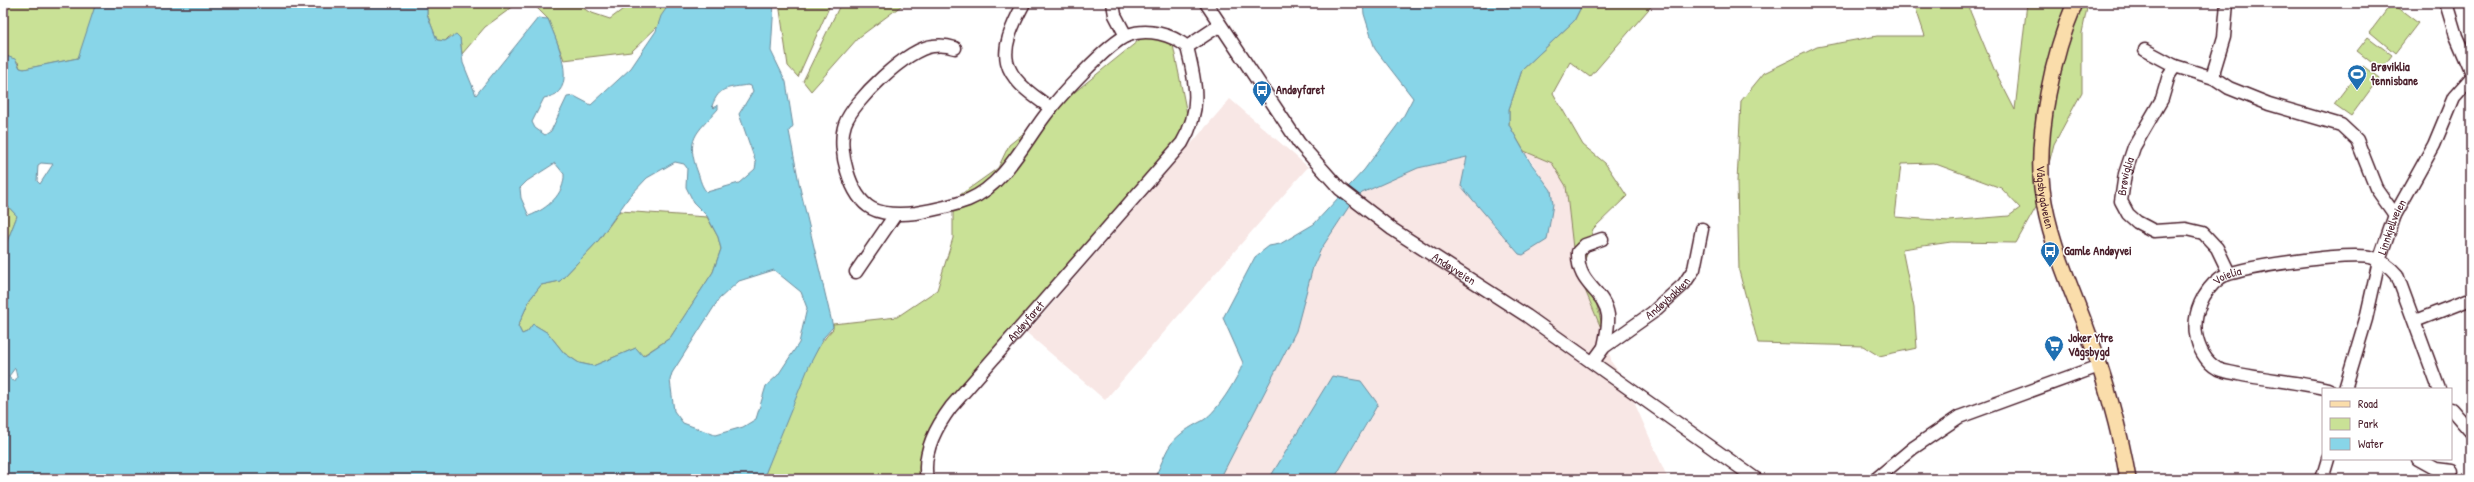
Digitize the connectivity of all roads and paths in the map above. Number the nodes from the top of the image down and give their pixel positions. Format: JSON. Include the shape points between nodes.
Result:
{"nodes":[{"id":1,"x":1024,"y":3,"type":"edge"},
{"id":2,"x":1113,"y":3,"type":"edge"},
{"id":3,"x":1206,"y":3,"type":"edge"},
{"id":4,"x":2076,"y":3,"type":"edge"},
{"id":5,"x":2226,"y":3,"type":"edge"},
{"id":6,"x":2446,"y":3,"type":"edge"},
{"id":7,"x":1220,"y":25,"type":"junction"},
{"id":8,"x":1126,"y":36,"type":"junction"},
{"id":9,"x":1187,"y":47,"type":"junction"},
{"id":10,"x":955,"y":48,"type":"dead end"},
{"id":11,"x":2145,"y":50,"type":"dead end"},
{"id":12,"x":2175,"y":66,"type":"junction"},
{"id":13,"x":2471,"y":71,"type":"edge"},
{"id":14,"x":2214,"y":78,"type":"junction"},
{"id":15,"x":2471,"y":78,"type":"edge"},
{"id":16,"x":1051,"y":108,"type":"junction"},
{"id":17,"x":895,"y":215,"type":"junction"},
{"id":18,"x":2395,"y":215,"type":"junction"},
{"id":19,"x":1702,"y":230,"type":"dead end"},
{"id":20,"x":1602,"y":239,"type":"dead end"},
{"id":21,"x":2379,"y":261,"type":"junction"},
{"id":22,"x":856,"y":272,"type":"dead end"},
{"id":23,"x":2229,"y":273,"type":"junction"},
{"id":24,"x":2471,"y":298,"type":"edge"},
{"id":25,"x":2415,"y":321,"type":"junction"},
{"id":26,"x":1604,"y":347,"type":"junction"},
{"id":27,"x":1593,"y":362,"type":"junction"},
{"id":28,"x":2099,"y":366,"type":"junction"},
{"id":29,"x":2322,"y":388,"type":"edge"},
{"id":30,"x":2345,"y":388,"type":"edge"},
{"id":31,"x":2437,"y":388,"type":"edge"},
{"id":32,"x":2452,"y":411,"type":"edge"},
{"id":33,"x":2471,"y":432,"type":"edge"},
{"id":34,"x":2328,"y":460,"type":"edge"},
{"id":35,"x":2420,"y":460,"type":"edge"},
{"id":36,"x":2452,"y":471,"type":"dead end"},
{"id":37,"x":926,"y":479,"type":"edge"},
{"id":38,"x":1756,"y":479,"type":"edge"},
{"id":39,"x":1876,"y":479,"type":"edge"},
{"id":40,"x":2128,"y":479,"type":"edge"},
{"id":41,"x":2322,"y":479,"type":"edge"}],
"edges":[{"from":1,"to":16,"type":"street","via":[[1008,37],[1005,60],[1016,79]]},
{"from":2,"to":8,"type":"street","via":[[1116,19]]},
{"from":3,"to":7,"type":"street","name":"Andøyveien"},
{"from":4,"to":28,"type":"main road","name":"Vågsbygdveien","via":[[2057,60],[2048,101],[2041,166],[2042,189],[2055,248]]},
{"from":5,"to":14,"type":"street","via":[[2224,37]]},
{"from":6,"to":13,"type":"street","via":[[2456,36]]},
{"from":7,"to":9,"type":"street"},
{"from":7,"to":27,"type":"street","name":"Andøyveien","via":[[1299,143],[1340,189],[1392,229],[1528,316]]},
{"from":8,"to":9,"type":"street","via":[[1137,33],[1163,34]]},
{"from":8,"to":16,"type":"street","via":[[1094,62]]},
{"from":9,"to":37,"type":"street","name":"Andøyfaret","via":[[1196,91],[1196,110],[1192,127],[1182,143],[1019,330],[992,357],[951,407],[930,445]]},
{"from":10,"to":17,"type":"street","via":[[933,46],[914,53],[858,104],[845,124],[842,133],[844,156],[856,194],[874,211]]},
{"from":11,"to":12,"type":"street"},
{"from":12,"to":14,"type":"street"},
{"from":12,"to":23,"type":"street","name":"Brøviglia","via":[[2169,75],[2162,99],[2134,147],[2125,174],[2121,201],[2128,214],[2154,231],[2186,229],[2203,233],[2217,248]]},
{"from":14,"to":18,"type":"street","via":[[2242,94],[2334,123],[2350,132],[2357,140],[2381,198]]},
{"from":15,"to":18,"type":"street","name":"Linnkjellveien","via":[[2454,97],[2434,145]]},
{"from":16,"to":17,"type":"street","via":[[995,182],[978,196],[932,210]]},
{"from":17,"to":22,"type":"street"},
{"from":18,"to":21,"type":"street","name":"Linnkjellveien"},
{"from":19,"to":26,"type":"street","name":"Andøybakken","via":[[1694,269],[1681,288],[1643,320]]},
{"from":20,"to":26,"type":"street","name":"Andøybakken","via":[[1584,245],[1578,252],[1577,263],[1584,280],[1597,293],[1608,314]]},
{"from":21,"to":23,"type":"street","name":"Voielia","via":[[2372,257],[2350,257],[2265,266]]},
{"from":21,"to":25,"type":"street","name":"Voielia","via":[[2397,275]]},
{"from":21,"to":30,"type":"street","name":"Linnkjellveien","via":[[2366,319]]},
{"from":23,"to":29,"type":"street","name":"Voielia","via":[[2209,290],[2196,314],[2196,335],[2202,353],[2217,368],[2228,373]]},
{"from":24,"to":25,"type":"street"},
{"from":25,"to":31,"type":"street","name":"Voielia"},
{"from":26,"to":27,"type":"street","name":"Andøybakken"},
{"from":27,"to":38,"type":"street","name":"Andøyveien"},
{"from":28,"to":39,"type":"street","via":[[1959,417],[1913,448]]},
{"from":28,"to":40,"type":"main road","name":"Vågsbygdveien","via":[[2114,413]]},
{"from":32,"to":33,"type":"street"},
{"from":34,"to":41,"type":"street"},
{"from":35,"to":36,"type":"street","via":[[2431,467]]}]}
